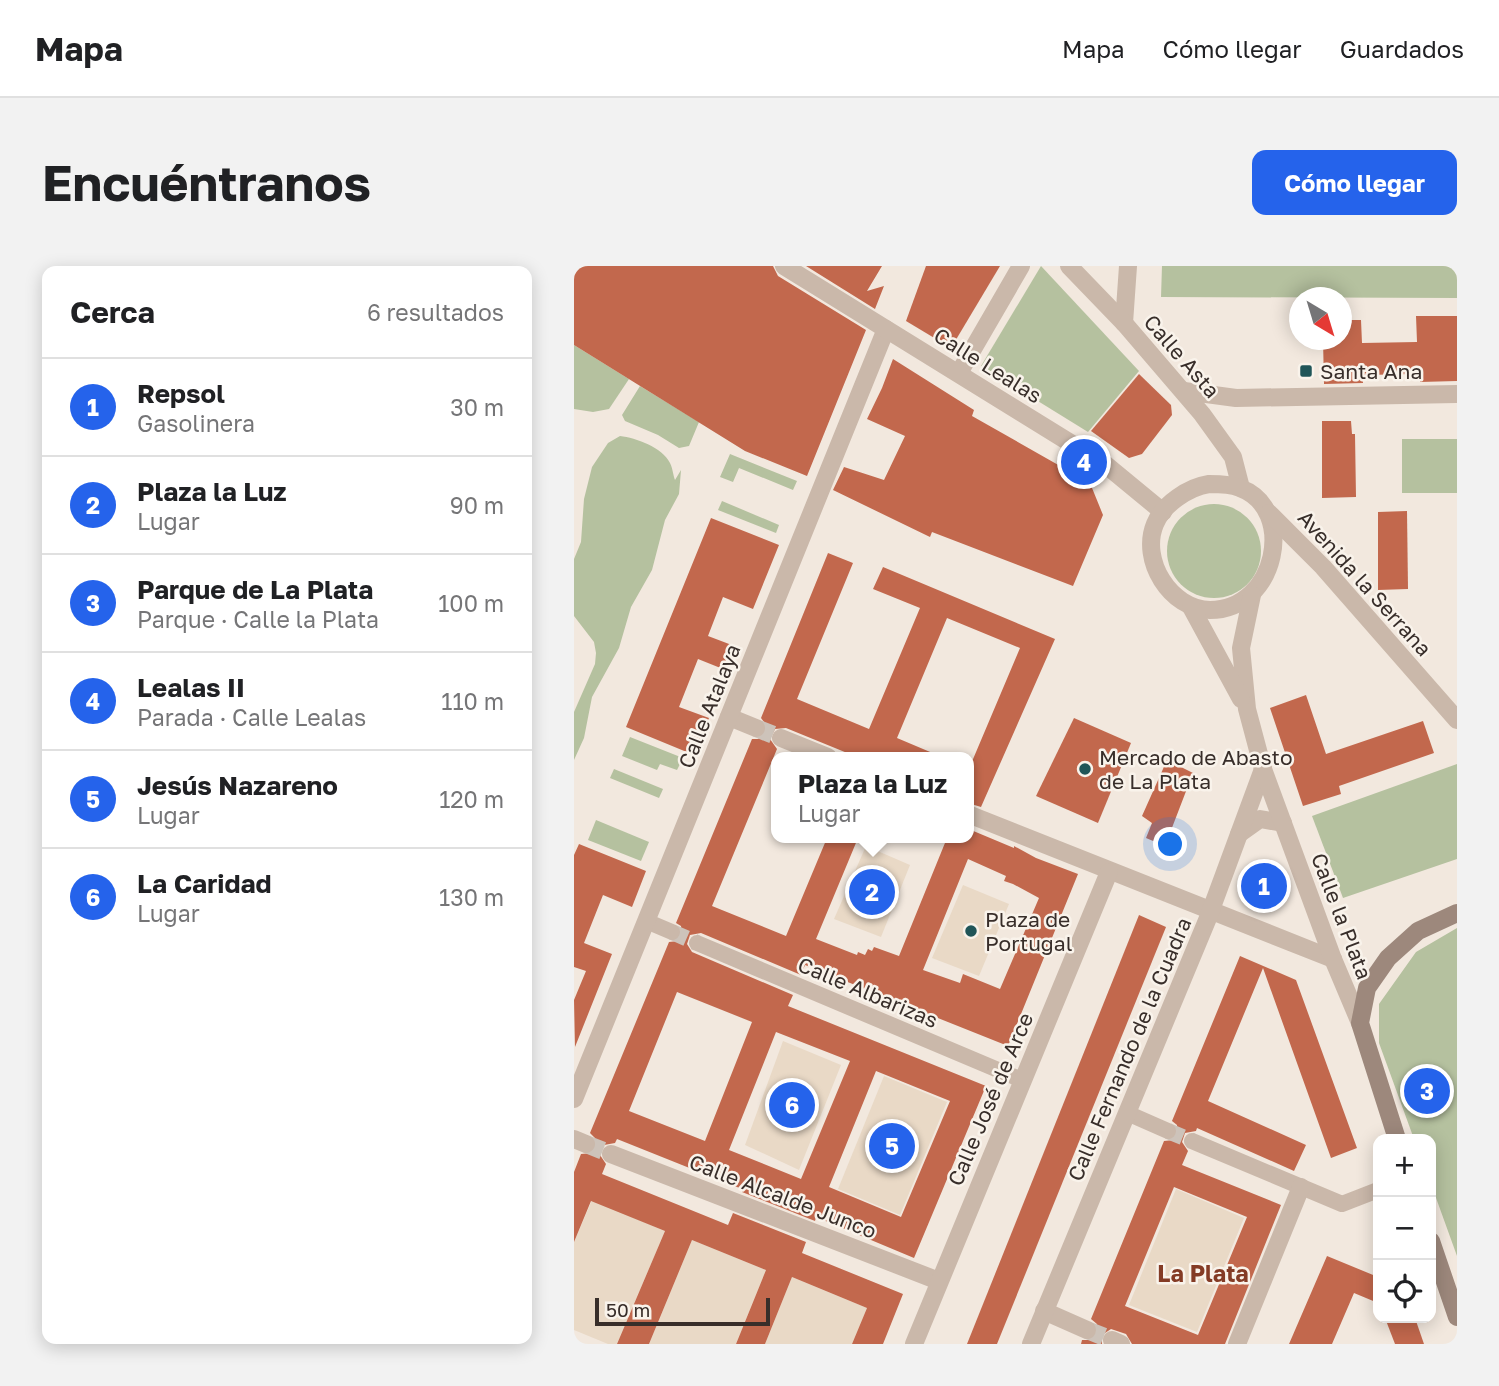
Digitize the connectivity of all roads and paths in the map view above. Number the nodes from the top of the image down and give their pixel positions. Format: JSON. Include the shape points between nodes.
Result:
{"nodes":[{"id":1,"x":784,"y":266,"type":"edge"},
{"id":2,"x":1021,"y":266,"type":"edge"},
{"id":3,"x":1069,"y":266,"type":"edge"},
{"id":4,"x":1128,"y":266,"type":"edge"},
{"id":5,"x":1124,"y":323,"type":"junction"},
{"id":6,"x":886,"y":329,"type":"junction"},
{"id":7,"x":959,"y":373,"type":"junction"},
{"id":8,"x":1184,"y":391,"type":"junction"},
{"id":9,"x":1457,"y":394,"type":"edge"},
{"id":10,"x":1241,"y":488,"type":"junction"},
{"id":11,"x":1266,"y":510,"type":"junction"},
{"id":12,"x":1163,"y":512,"type":"junction"},
{"id":13,"x":1252,"y":595,"type":"junction"},
{"id":14,"x":1191,"y":607,"type":"junction"},
{"id":15,"x":1247,"y":709,"type":"junction"},
{"id":16,"x":729,"y":717,"type":"junction"},
{"id":17,"x":1457,"y":720,"type":"edge"},
{"id":18,"x":756,"y":728,"type":"tunnel mouth"},
{"id":19,"x":781,"y":738,"type":"tunnel mouth"},
{"id":20,"x":816,"y":752,"type":"edge"},
{"id":21,"x":1263,"y":769,"type":"junction"},
{"id":22,"x":974,"y":816,"type":"edge"},
{"id":23,"x":1283,"y":823,"type":"junction"},
{"id":24,"x":1239,"y":834,"type":"junction"},
{"id":25,"x":1109,"y":872,"type":"junction"},
{"id":26,"x":1210,"y":912,"type":"junction"},
{"id":27,"x":1457,"y":914,"type":"edge"},
{"id":28,"x":646,"y":921,"type":"junction"},
{"id":29,"x":672,"y":932,"type":"tunnel mouth"},
{"id":30,"x":697,"y":943,"type":"tunnel mouth"},
{"id":31,"x":1333,"y":959,"type":"junction"},
{"id":32,"x":1360,"y":1023,"type":"junction"},
{"id":33,"x":1023,"y":1080,"type":"junction"},
{"id":34,"x":574,"y":1099,"type":"edge"},
{"id":35,"x":1127,"y":1113,"type":"junction"},
{"id":36,"x":1168,"y":1131,"type":"tunnel mouth"},
{"id":37,"x":1395,"y":1134,"type":"edge"},
{"id":38,"x":1192,"y":1141,"type":"tunnel mouth"},
{"id":39,"x":611,"y":1154,"type":"tunnel mouth"},
{"id":40,"x":1301,"y":1187,"type":"junction"},
{"id":41,"x":1373,"y":1192,"type":"edge"},
{"id":42,"x":1436,"y":1256,"type":"edge"},
{"id":43,"x":939,"y":1281,"type":"junction"},
{"id":44,"x":1044,"y":1311,"type":"junction"},
{"id":45,"x":1457,"y":1317,"type":"edge"},
{"id":46,"x":1087,"y":1330,"type":"tunnel mouth"},
{"id":47,"x":914,"y":1344,"type":"edge"},
{"id":48,"x":1031,"y":1344,"type":"edge"},
{"id":49,"x":1237,"y":1344,"type":"edge"}],
"edges":[{"from":1,"to":6,"type":"street","name":"Calle Lealas"},
{"from":2,"to":7,"type":"street"},
{"from":3,"to":5,"type":"street","name":"Calle Asta"},
{"from":4,"to":5,"type":"street"},
{"from":5,"to":8,"type":"street","name":"Calle Asta"},
{"from":6,"to":7,"type":"street","name":"Calle Lealas"},
{"from":6,"to":16,"type":"street","name":"Calle Atalaya"},
{"from":7,"to":12,"type":"street","name":"Calle Lealas","via":[[1106,465]]},
{"from":8,"to":9,"type":"street","via":[[1236,398]]},
{"from":8,"to":10,"type":"street","name":"Calle Asta","via":[[1233,457]]},
{"from":10,"to":11,"type":"street"},
{"from":10,"to":12,"type":"street","via":[[1198,486]]},
{"from":11,"to":13,"type":"street","via":[[1273,531],[1272,551]]},
{"from":11,"to":17,"type":"street","name":"Avenida la Serrana","via":[[1323,567]]},
{"from":12,"to":14,"type":"street","via":[[1155,523],[1151,554],[1165,585]]},
{"from":13,"to":14,"type":"street","via":[[1220,609]]},
{"from":13,"to":15,"type":"street","name":"Calle la Plata","via":[[1241,648]]},
{"from":14,"to":15,"type":"street","name":"Calle la Plata"},
{"from":15,"to":21,"type":"street","name":"Calle la Plata"},
{"from":16,"to":18,"type":"street"},
{"from":16,"to":28,"type":"street","name":"Calle Atalaya"},
{"from":19,"to":20,"type":"street"},
{"from":21,"to":23,"type":"street","name":"Calle la Plata"},
{"from":21,"to":24,"type":"street","name":"Calle Fernando de la Cuadra"},
{"from":22,"to":25,"type":"street"},
{"from":23,"to":24,"type":"street","via":[[1261,819]]},
{"from":23,"to":31,"type":"street","name":"Calle la Plata"},
{"from":24,"to":26,"type":"street","name":"Calle Fernando de la Cuadra"},
{"from":25,"to":26,"type":"street"},
{"from":25,"to":33,"type":"street","name":"Calle José de Arce"},
{"from":26,"to":31,"type":"street"},
{"from":26,"to":35,"type":"street","name":"Calle Fernando de la Cuadra"},
{"from":27,"to":32,"type":"main road","via":[[1418,931],[1388,958],[1367,988]]},
{"from":28,"to":29,"type":"street"},
{"from":28,"to":34,"type":"street","name":"Calle Atalaya"},
{"from":30,"to":33,"type":"street","name":"Calle Albarizas"},
{"from":31,"to":32,"type":"street","name":"Calle la Plata"},
{"from":32,"to":37,"type":"main road","name":"Calle la Plata"},
{"from":33,"to":43,"type":"street","name":"Calle José de Arce"},
{"from":35,"to":36,"type":"street"},
{"from":35,"to":44,"type":"street","name":"Calle Fernando de la Cuadra"},
{"from":38,"to":40,"type":"street"},
{"from":39,"to":43,"type":"street","name":"Calle Alcalde Junco"},
{"from":40,"to":41,"type":"street","via":[[1342,1204]]},
{"from":40,"to":49,"type":"street"},
{"from":42,"to":45,"type":"main road"},
{"from":43,"to":47,"type":"street","name":"Calle José de Arce"},
{"from":44,"to":46,"type":"street"},
{"from":44,"to":48,"type":"street","name":"Calle Fernando de la Cuadra"}]}
